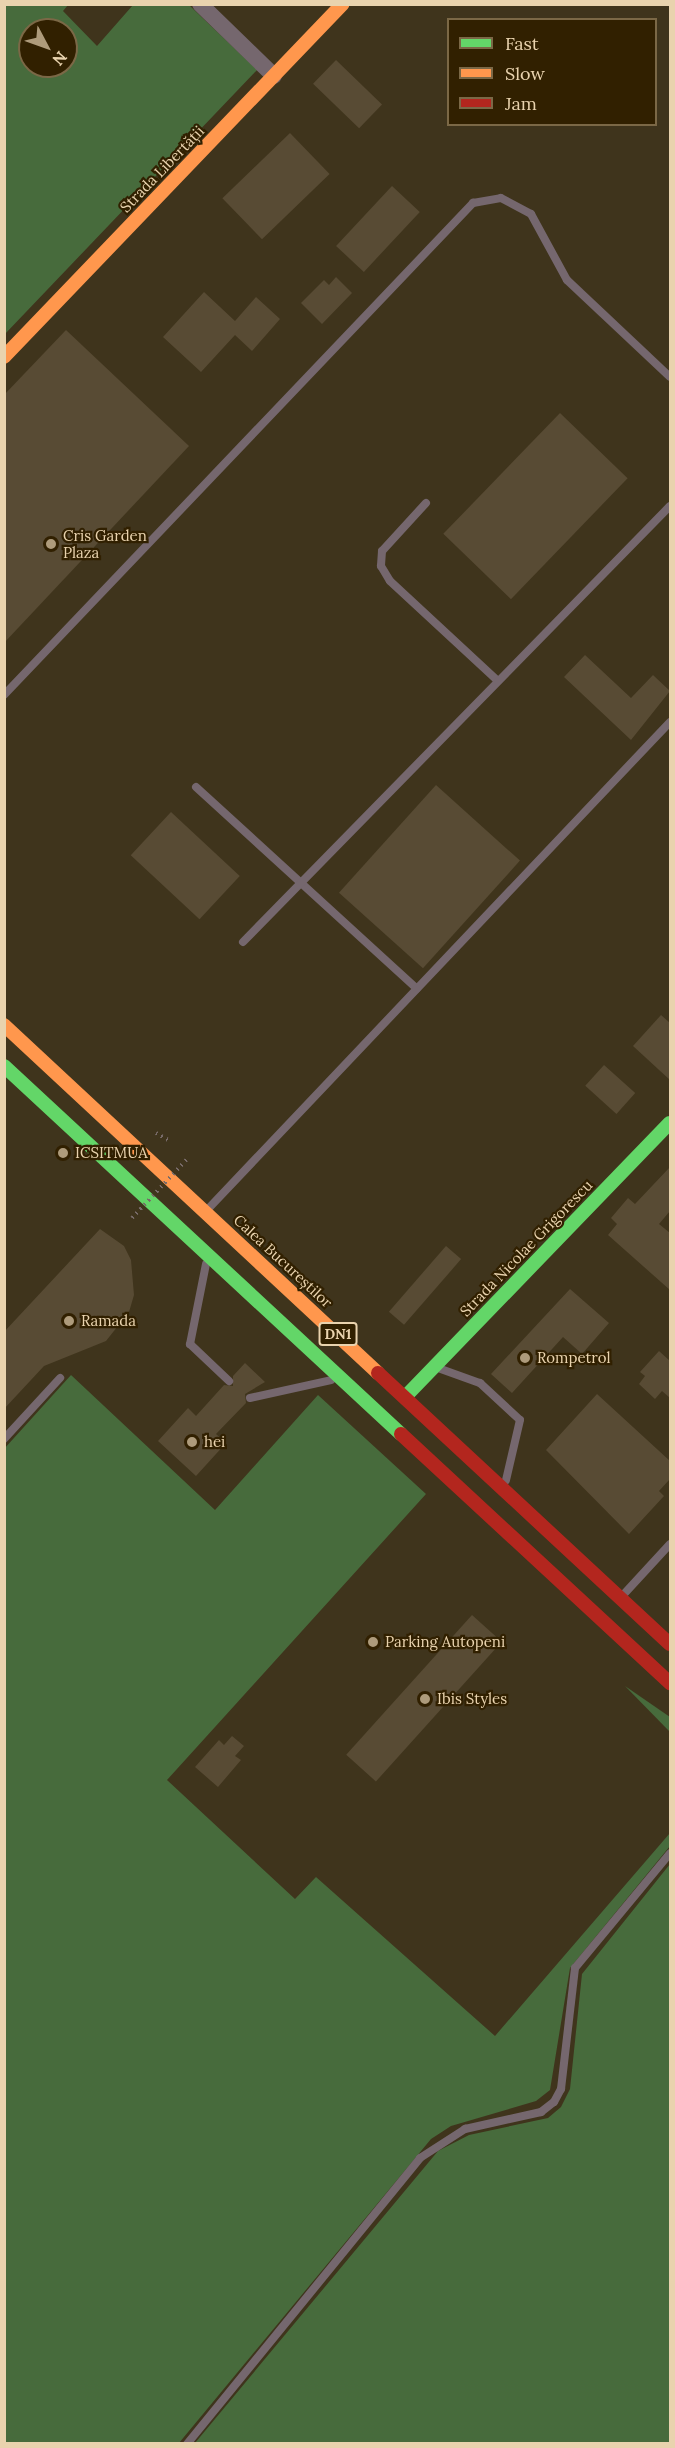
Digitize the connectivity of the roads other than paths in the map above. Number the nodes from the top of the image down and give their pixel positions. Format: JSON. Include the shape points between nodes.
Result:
{"nodes":[{"id":1,"x":200,"y":4,"type":"edge"},
{"id":2,"x":342,"y":4,"type":"edge"},
{"id":3,"x":274,"y":76,"type":"junction"},
{"id":4,"x":4,"y":357,"type":"edge"},
{"id":5,"x":670,"y":377,"type":"edge"},
{"id":6,"x":426,"y":503,"type":"dead end"},
{"id":7,"x":670,"y":506,"type":"edge"},
{"id":8,"x":496,"y":679,"type":"junction"},
{"id":9,"x":4,"y":695,"type":"edge"},
{"id":10,"x":670,"y":722,"type":"edge"},
{"id":11,"x":196,"y":787,"type":"dead end"},
{"id":12,"x":301,"y":883,"type":"junction"},
{"id":13,"x":243,"y":942,"type":"dead end"},
{"id":14,"x":417,"y":990,"type":"junction"},
{"id":15,"x":4,"y":1025,"type":"edge"},
{"id":16,"x":4,"y":1066,"type":"edge"},
{"id":17,"x":670,"y":1123,"type":"edge"},
{"id":18,"x":206,"y":1212,"type":"junction"},
{"id":19,"x":208,"y":1255,"type":"junction"},
{"id":20,"x":434,"y":1367,"type":"junction"},
{"id":21,"x":60,"y":1378,"type":"dead end"},
{"id":22,"x":342,"y":1378,"type":"junction"},
{"id":23,"x":229,"y":1381,"type":"dead end"},
{"id":24,"x":405,"y":1396,"type":"junction"},
{"id":25,"x":250,"y":1398,"type":"dead end"},
{"id":26,"x":4,"y":1439,"type":"edge"},
{"id":27,"x":503,"y":1490,"type":"junction"},
{"id":28,"x":670,"y":1544,"type":"edge"},
{"id":29,"x":620,"y":1598,"type":"junction"},
{"id":30,"x":670,"y":1644,"type":"edge"},
{"id":31,"x":670,"y":1683,"type":"edge"},
{"id":32,"x":670,"y":1854,"type":"edge"},
{"id":33,"x":187,"y":2444,"type":"edge"}],
"edges":[{"from":1,"to":3,"type":"street"},
{"from":2,"to":3,"type":"main road","name":"Strada Libertății"},
{"from":3,"to":4,"type":"main road","name":"Strada Libertății"},
{"from":5,"to":9,"type":"lane","via":[[567,280],[531,214],[501,198],[473,203]]},
{"from":6,"to":8,"type":"lane","via":[[382,551],[381,566],[390,581]]},
{"from":7,"to":8,"type":"lane"},
{"from":8,"to":12,"type":"lane"},
{"from":10,"to":14,"type":"lane"},
{"from":11,"to":12,"type":"lane"},
{"from":12,"to":13,"type":"lane"},
{"from":12,"to":14,"type":"lane"},
{"from":14,"to":18,"type":"lane"},
{"from":15,"to":18,"type":"main road","name":"Calea Bucureștilor","number":"DN1"},
{"from":16,"to":19,"type":"main road","number":"DN1"},
{"from":17,"to":20,"type":"main road","name":"Strada Nicolae Grigorescu"},
{"from":18,"to":24,"type":"main road","name":"Calea Bucureștilor","number":"DN1"},
{"from":19,"to":22,"type":"main road","number":"DN1"},
{"from":19,"to":23,"type":"lane","via":[[190,1344]]},
{"from":20,"to":24,"type":"main road","name":"Strada Nicolae Grigorescu"},
{"from":20,"to":27,"type":"lane","via":[[480,1383],[520,1420]]},
{"from":21,"to":26,"type":"lane"},
{"from":22,"to":25,"type":"lane"},
{"from":22,"to":31,"type":"main road","number":"DN1"},
{"from":24,"to":27,"type":"main road","name":"Calea Bucureștilor","number":"DN1"},
{"from":27,"to":29,"type":"main road","name":"Calea Bucureștilor","number":"DN1"},
{"from":28,"to":29,"type":"lane"},
{"from":29,"to":30,"type":"main road","name":"Calea Bucureștilor","number":"DN1"},
{"from":32,"to":33,"type":"lane","via":[[575,1968],[561,2089],[554,2102],[541,2112],[465,2128],[420,2158]]}]}
